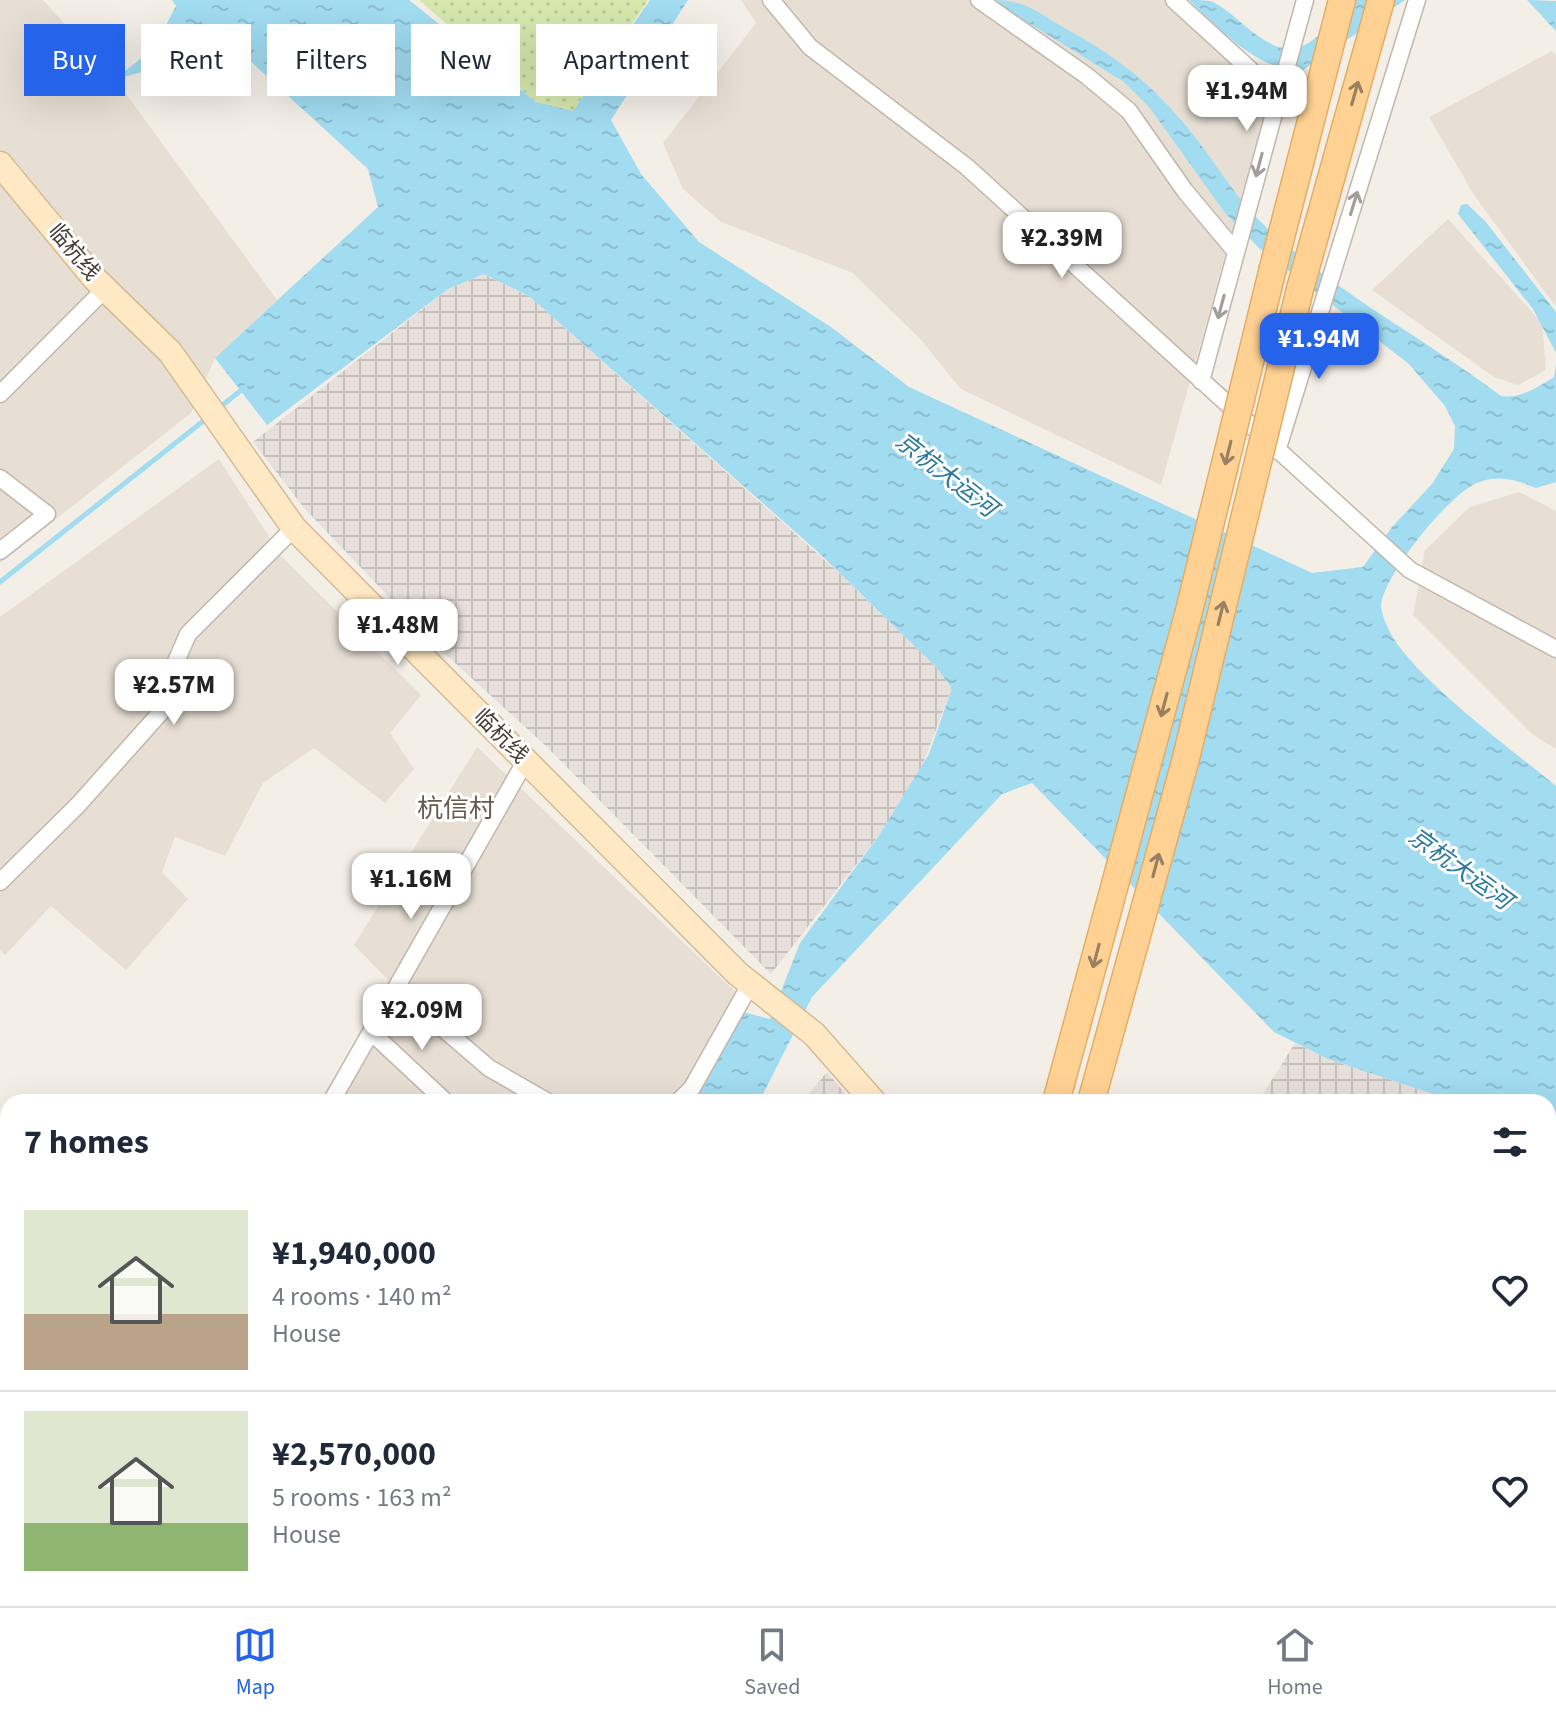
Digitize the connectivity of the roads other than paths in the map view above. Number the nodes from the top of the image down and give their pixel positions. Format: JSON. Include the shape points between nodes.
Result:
{"nodes":[{"id":1,"x":771,"y":0,"type":"edge"},
{"id":2,"x":979,"y":0,"type":"edge"},
{"id":3,"x":1174,"y":0,"type":"edge"},
{"id":4,"x":1305,"y":0,"type":"edge"},
{"id":5,"x":1342,"y":0,"type":"edge"},
{"id":6,"x":1381,"y":0,"type":"edge"},
{"id":7,"x":1415,"y":4,"type":"edge"},
{"id":8,"x":1278,"y":95,"type":"junction"},
{"id":9,"x":3,"y":174,"type":"edge"},
{"id":10,"x":1236,"y":252,"type":"junction"},
{"id":11,"x":105,"y":289,"type":"junction"},
{"id":12,"x":1201,"y":381,"type":"junction"},
{"id":13,"x":0,"y":394,"type":"edge"},
{"id":14,"x":1277,"y":451,"type":"junction"},
{"id":15,"x":0,"y":478,"type":"edge"},
{"id":16,"x":294,"y":528,"type":"junction"},
{"id":17,"x":0,"y":551,"type":"edge"},
{"id":18,"x":1556,"y":649,"type":"edge"},
{"id":19,"x":526,"y":760,"type":"junction"},
{"id":20,"x":0,"y":882,"type":"edge"},
{"id":21,"x":751,"y":983,"type":"junction"},
{"id":22,"x":396,"y":988,"type":"junction"},
{"id":23,"x":371,"y":1032,"type":"junction"},
{"id":24,"x":336,"y":1094,"type":"edge"},
{"id":25,"x":437,"y":1094,"type":"edge"},
{"id":26,"x":534,"y":1094,"type":"edge"},
{"id":27,"x":686,"y":1094,"type":"edge"},
{"id":28,"x":867,"y":1094,"type":"edge"},
{"id":29,"x":1058,"y":1094,"type":"edge"},
{"id":30,"x":1093,"y":1094,"type":"edge"}],
"edges":[{"from":1,"to":12,"type":"street","via":[[810,47],[967,167]]},
{"from":2,"to":10,"type":"street","via":[[1129,111]]},
{"from":3,"to":8,"type":"street"},
{"from":4,"to":8,"type":"street"},
{"from":5,"to":29,"type":"main road","one_way":true,"bridge":true,"via":[[1189,611]]},
{"from":30,"to":6,"type":"main road","one_way":true,"bridge":true,"via":[[1185,762],[1303,275]]},
{"from":14,"to":7,"type":"street","one_way":true},
{"from":8,"to":10,"type":"street","one_way":true},
{"from":9,"to":11,"type":"street","name":"临杭线"},
{"from":10,"to":12,"type":"street","one_way":true},
{"from":11,"to":13,"type":"street"},
{"from":11,"to":16,"type":"street","name":"临杭线","via":[[170,352]]},
{"from":12,"to":14,"type":"street"},
{"from":14,"to":18,"type":"street","via":[[1410,570]]},
{"from":15,"to":17,"type":"street","via":[[47,514]]},
{"from":16,"to":19,"type":"street","name":"临杭线"},
{"from":16,"to":20,"type":"street","via":[[188,634],[167,682],[161,712]]},
{"from":19,"to":21,"type":"street","name":"临杭线"},
{"from":19,"to":22,"type":"street"},
{"from":21,"to":27,"type":"street"},
{"from":21,"to":28,"type":"street","name":"临杭线","via":[[814,1034]]},
{"from":22,"to":23,"type":"street"},
{"from":22,"to":26,"type":"street","via":[[489,1068]]},
{"from":23,"to":24,"type":"street"},
{"from":23,"to":25,"type":"street"}]}
